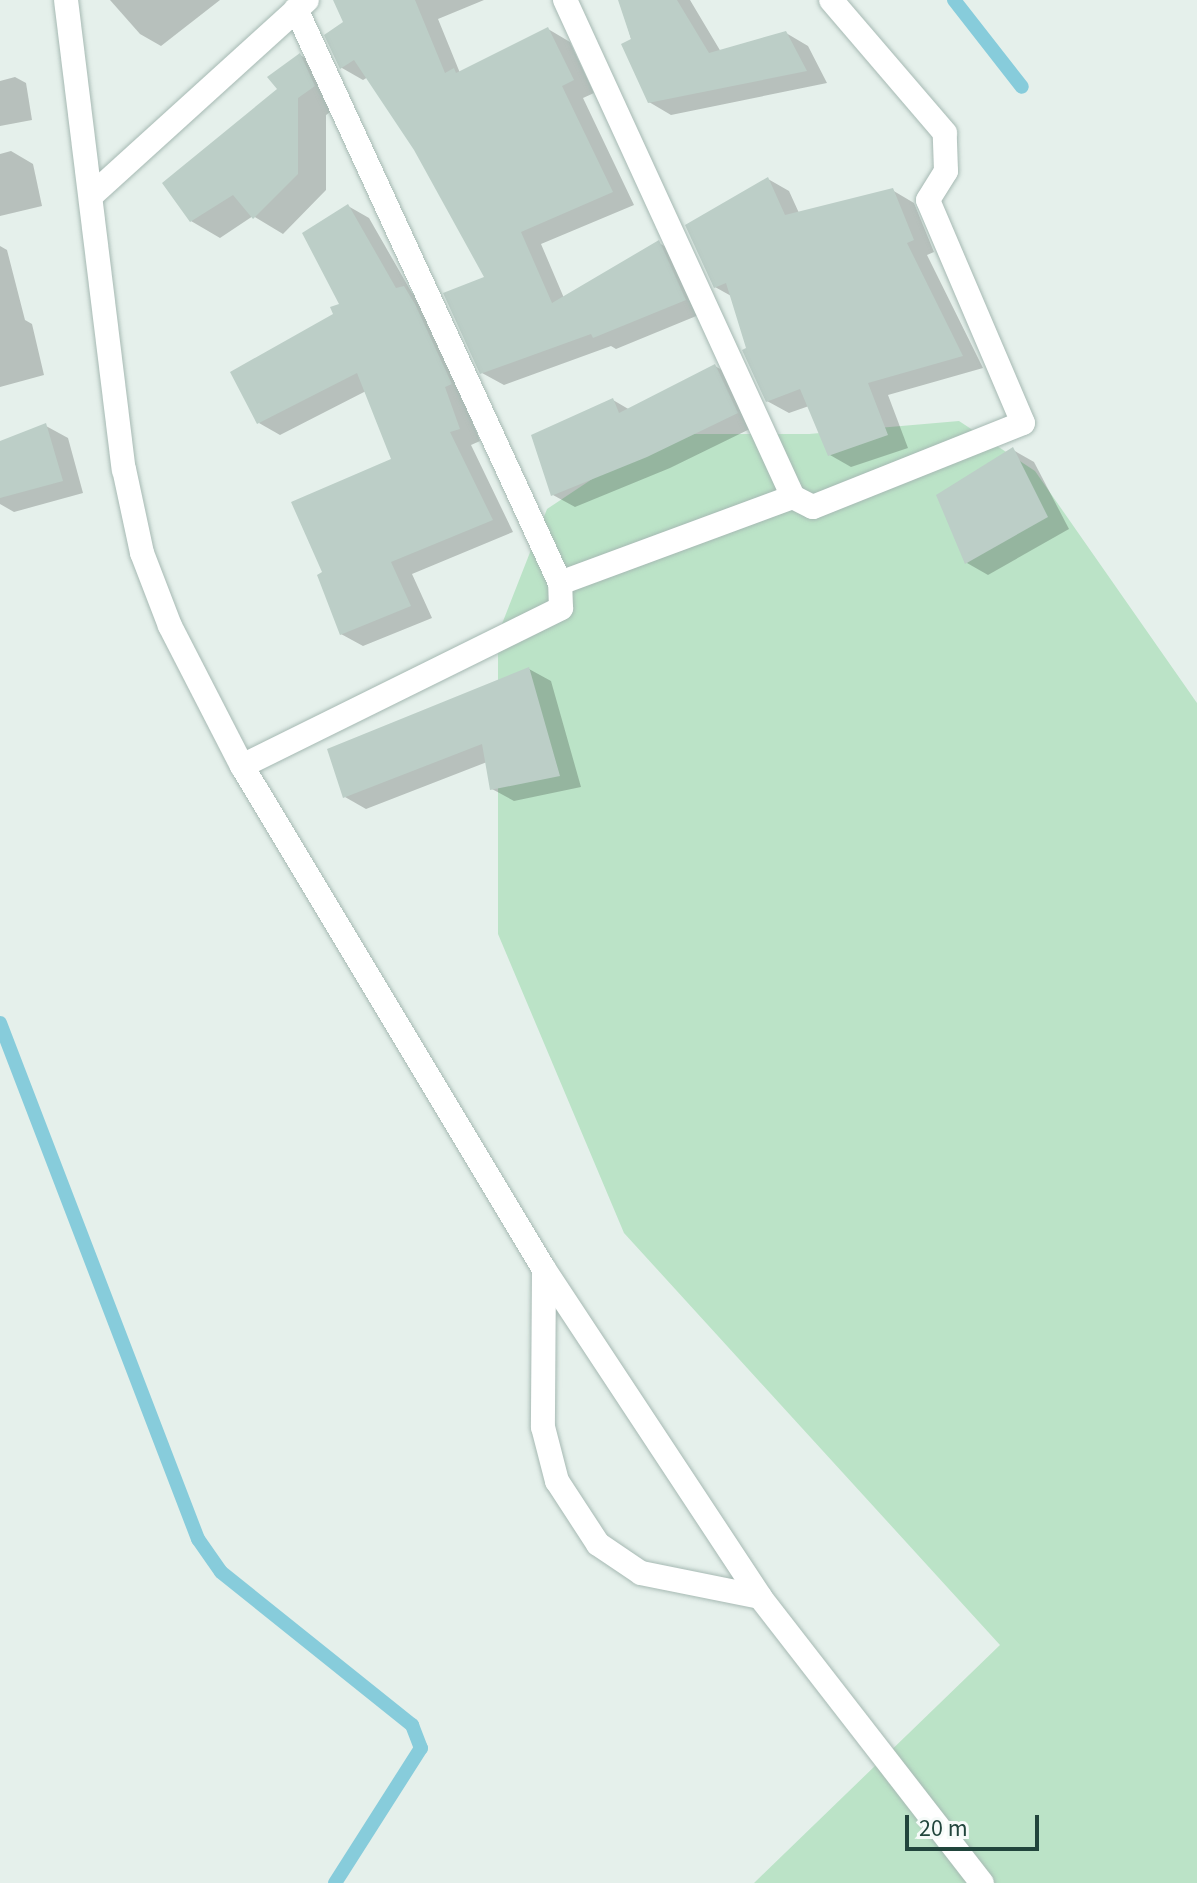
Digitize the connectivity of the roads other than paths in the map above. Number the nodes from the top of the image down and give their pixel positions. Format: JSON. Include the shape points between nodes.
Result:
{"nodes":[{"id":1,"x":66,"y":0,"type":"edge"},
{"id":2,"x":565,"y":0,"type":"edge"},
{"id":3,"x":831,"y":0,"type":"edge"},
{"id":4,"x":301,"y":5,"type":"edge"},
{"id":5,"x":92,"y":195,"type":"junction"},
{"id":6,"x":793,"y":497,"type":"junction"},
{"id":7,"x":560,"y":583,"type":"junction"},
{"id":8,"x":242,"y":766,"type":"junction"},
{"id":9,"x":544,"y":1269,"type":"junction"},
{"id":10,"x":760,"y":1597,"type":"junction"},
{"id":11,"x":982,"y":1883,"type":"edge"}],
"edges":[{"from":1,"to":5,"type":"street"},
{"from":2,"to":6,"type":"street"},
{"from":3,"to":6,"type":"street","via":[[945,133],[946,171],[928,200],[1023,423],[813,507]]},
{"from":4,"to":5,"type":"street"},
{"from":4,"to":7,"type":"street"},
{"from":5,"to":8,"type":"street","via":[[124,469],[142,553],[170,626]]},
{"from":6,"to":7,"type":"street"},
{"from":7,"to":8,"type":"street","via":[[561,608]]},
{"from":8,"to":9,"type":"street"},
{"from":9,"to":10,"type":"street"},
{"from":9,"to":10,"type":"street","via":[[543,1427],[557,1481],[598,1544],[641,1573]]},
{"from":10,"to":11,"type":"street"}]}
